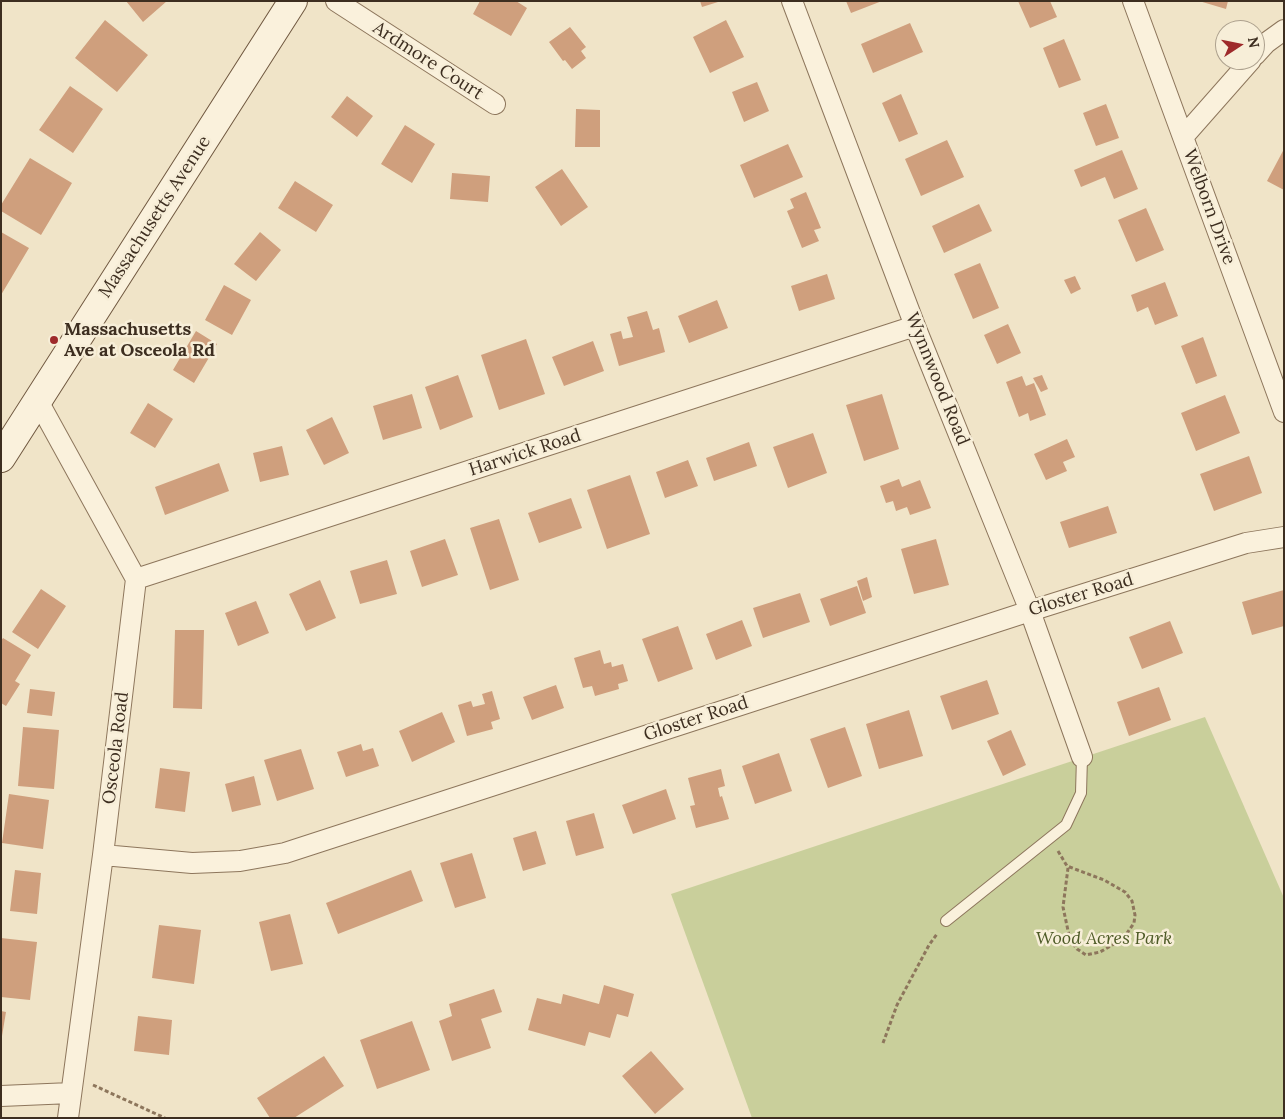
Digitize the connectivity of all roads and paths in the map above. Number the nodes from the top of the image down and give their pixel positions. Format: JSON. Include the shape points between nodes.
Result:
{"nodes":[{"id":1,"x":293,"y":1,"type":"edge"},
{"id":2,"x":336,"y":1,"type":"edge"},
{"id":3,"x":792,"y":1,"type":"edge"},
{"id":4,"x":1133,"y":1,"type":"edge"},
{"id":5,"x":1284,"y":30,"type":"edge"},
{"id":6,"x":1265,"y":44,"type":"edge"},
{"id":7,"x":1242,"y":70,"type":"edge"},
{"id":8,"x":495,"y":104,"type":"dead end"},
{"id":9,"x":1184,"y":136,"type":"junction"},
{"id":10,"x":915,"y":326,"type":"junction"},
{"id":11,"x":38,"y":401,"type":"junction"},
{"id":12,"x":1284,"y":412,"type":"edge"},
{"id":13,"x":1,"y":458,"type":"edge"},
{"id":14,"x":1284,"y":537,"type":"edge"},
{"id":15,"x":136,"y":579,"type":"junction"},
{"id":16,"x":1030,"y":611,"type":"junction"},
{"id":17,"x":1082,"y":757,"type":"joint"},
{"id":18,"x":1051,"y":837,"type":"junction"},
{"id":19,"x":103,"y":855,"type":"junction"},
{"id":20,"x":1067,"y":866,"type":"junction"},
{"id":21,"x":946,"y":921,"type":"joint"},
{"id":22,"x":883,"y":1043,"type":"dead end"},
{"id":23,"x":72,"y":1084,"type":"junction"},
{"id":24,"x":1,"y":1096,"type":"edge"},
{"id":25,"x":68,"y":1118,"type":"edge"},
{"id":26,"x":165,"y":1118,"type":"edge"}],
"edges":[{"from":1,"to":11,"type":"main road","name":"Massachusetts Avenue"},
{"from":2,"to":8,"type":"street","name":"Ardmore Court"},
{"from":3,"to":10,"type":"street","name":"Wynnwood Road"},
{"from":4,"to":9,"type":"street","name":"Welborn Drive"},
{"from":5,"to":6,"type":"street"},
{"from":7,"to":9,"type":"street"},
{"from":9,"to":12,"type":"street","name":"Welborn Drive"},
{"from":10,"to":15,"type":"street","name":"Harwick Road"},
{"from":10,"to":16,"type":"street","name":"Wynnwood Road"},
{"from":11,"to":13,"type":"main road","name":"Massachusetts Avenue"},
{"from":11,"to":15,"type":"street"},
{"from":14,"to":16,"type":"street","name":"Gloster Road","via":[[1246,543]]},
{"from":15,"to":19,"type":"street","name":"Osceola Road"},
{"from":16,"to":17,"type":"street","name":"Wynnwood Road"},
{"from":16,"to":19,"type":"street","name":"Gloster Road","via":[[285,853],[192,863]]},
{"from":17,"to":18,"type":"lane","via":[[1081,794],[1066,825]]},
{"from":18,"to":20,"type":"path"},
{"from":18,"to":21,"type":"lane"},
{"from":19,"to":23,"type":"street","name":"Osceola Road"},
{"from":20,"to":20,"type":"path","via":[[1063,907],[1070,940],[1086,955],[1100,952],[1122,939],[1134,923],[1136,915],[1132,902],[1125,892],[1104,880]]},
{"from":21,"to":22,"type":"path","via":[[929,945],[897,1005]]},
{"from":23,"to":24,"type":"street"},
{"from":23,"to":25,"type":"street","name":"Osceola Road"},
{"from":23,"to":26,"type":"path"}]}
